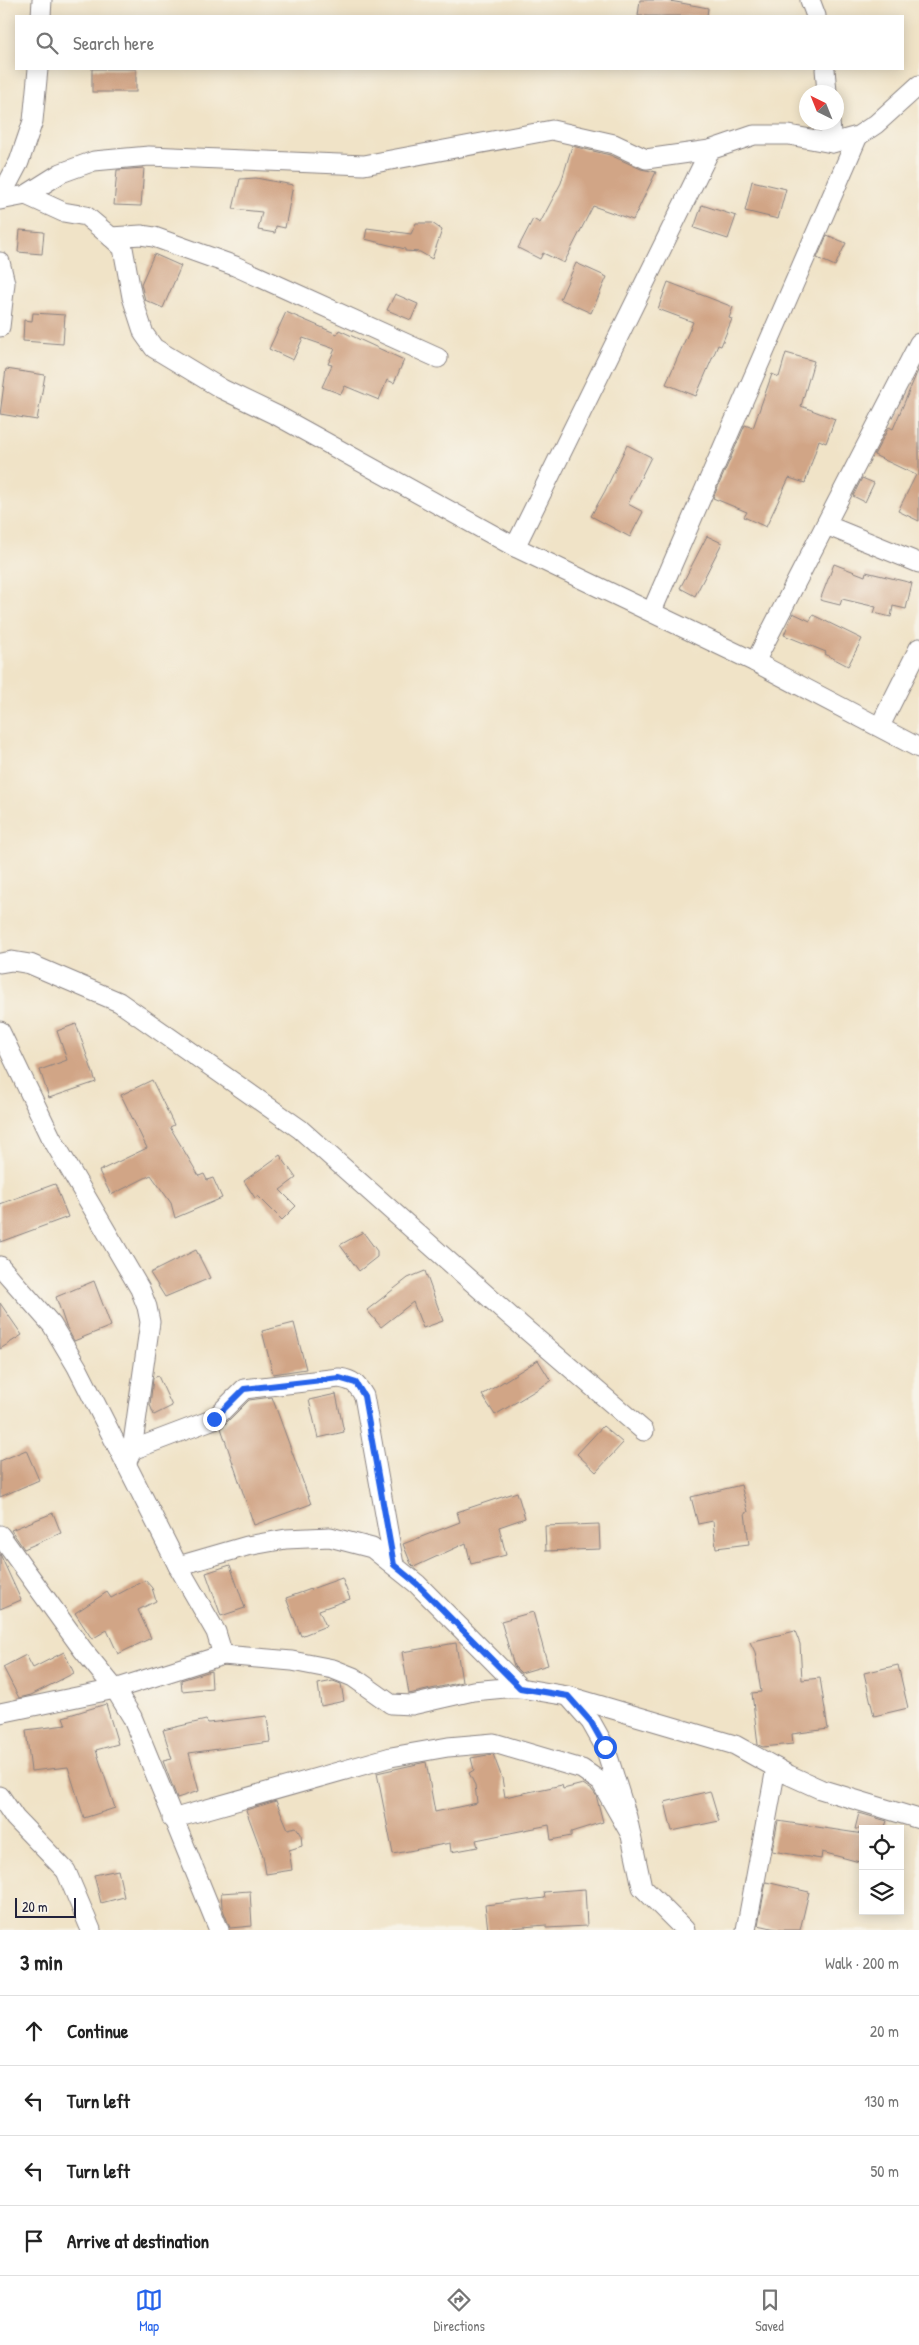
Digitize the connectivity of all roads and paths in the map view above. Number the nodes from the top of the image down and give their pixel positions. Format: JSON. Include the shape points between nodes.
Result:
{"nodes":[{"id":1,"x":42,"y":0,"type":"edge"},
{"id":2,"x":810,"y":0,"type":"edge"},
{"id":3,"x":41,"y":15,"type":"edge"},
{"id":4,"x":816,"y":15,"type":"edge"},
{"id":5,"x":38,"y":70,"type":"edge"},
{"id":6,"x":825,"y":70,"type":"edge"},
{"id":7,"x":919,"y":84,"type":"edge"},
{"id":8,"x":826,"y":85,"type":"edge"},
{"id":9,"x":831,"y":130,"type":"edge"},
{"id":10,"x":858,"y":136,"type":"junction"},
{"id":11,"x":832,"y":143,"type":"junction"},
{"id":12,"x":710,"y":150,"type":"junction"},
{"id":13,"x":26,"y":195,"type":"junction"},
{"id":14,"x":0,"y":199,"type":"edge"},
{"id":15,"x":111,"y":237,"type":"junction"},
{"id":16,"x":0,"y":262,"type":"edge"},
{"id":17,"x":0,"y":327,"type":"edge"},
{"id":18,"x":919,"y":343,"type":"edge"},
{"id":19,"x":438,"y":358,"type":"dead end"},
{"id":20,"x":826,"y":525,"type":"junction"},
{"id":21,"x":514,"y":547,"type":"junction"},
{"id":22,"x":919,"y":563,"type":"edge"},
{"id":23,"x":652,"y":611,"type":"junction"},
{"id":24,"x":919,"y":648,"type":"edge"},
{"id":25,"x":755,"y":662,"type":"junction"},
{"id":26,"x":880,"y":726,"type":"junction"},
{"id":27,"x":919,"y":748,"type":"edge"},
{"id":28,"x":0,"y":963,"type":"edge"},
{"id":29,"x":0,"y":1031,"type":"edge"},
{"id":30,"x":0,"y":1266,"type":"edge"},
{"id":31,"x":644,"y":1432,"type":"dead end"},
{"id":32,"x":129,"y":1457,"type":"junction"},
{"id":33,"x":0,"y":1535,"type":"edge"},
{"id":34,"x":394,"y":1565,"type":"junction"},
{"id":35,"x":178,"y":1566,"type":"junction"},
{"id":36,"x":223,"y":1654,"type":"junction"},
{"id":37,"x":520,"y":1688,"type":"junction"},
{"id":38,"x":115,"y":1689,"type":"junction"},
{"id":39,"x":568,"y":1696,"type":"junction"},
{"id":40,"x":0,"y":1713,"type":"edge"},
{"id":41,"x":776,"y":1768,"type":"junction"},
{"id":42,"x":0,"y":1796,"type":"edge"},
{"id":43,"x":172,"y":1819,"type":"junction"},
{"id":44,"x":919,"y":1819,"type":"edge"},
{"id":45,"x":630,"y":1833,"type":"junction"},
{"id":46,"x":91,"y":1930,"type":"edge"},
{"id":47,"x":219,"y":1930,"type":"edge"},
{"id":48,"x":685,"y":1930,"type":"edge"},
{"id":49,"x":746,"y":1930,"type":"edge"}],
"edges":[{"from":1,"to":3,"type":"street"},
{"from":2,"to":4,"type":"street"},
{"from":5,"to":14,"type":"street","via":[[33,121],[19,162]]},
{"from":6,"to":8,"type":"street"},
{"from":7,"to":10,"type":"street","via":[[876,124]]},
{"from":9,"to":11,"type":"street"},
{"from":10,"to":11,"type":"street"},
{"from":10,"to":23,"type":"street"},
{"from":11,"to":12,"type":"street","via":[[789,135],[754,135]]},
{"from":12,"to":13,"type":"street","via":[[646,159],[614,144],[552,130],[364,165],[149,156],[94,160],[61,173]]},
{"from":12,"to":21,"type":"street"},
{"from":13,"to":14,"type":"street"},
{"from":13,"to":15,"type":"street","via":[[63,212],[86,216]]},
{"from":15,"to":19,"type":"street","via":[[154,237],[235,266]]},
{"from":15,"to":21,"type":"street","via":[[123,248],[136,313],[154,348],[222,389],[278,416]]},
{"from":16,"to":17,"type":"street","via":[[5,283]]},
{"from":18,"to":20,"type":"street"},
{"from":20,"to":22,"type":"street"},
{"from":20,"to":25,"type":"street"},
{"from":21,"to":23,"type":"street"},
{"from":23,"to":25,"type":"street"},
{"from":24,"to":26,"type":"street"},
{"from":25,"to":26,"type":"street"},
{"from":26,"to":27,"type":"street"},
{"from":28,"to":31,"type":"street","via":[[30,964],[119,1002],[300,1128]]},
{"from":29,"to":32,"type":"street","via":[[51,1137],[140,1289],[147,1307],[150,1322]]},
{"from":30,"to":32,"type":"street","via":[[52,1325]]},
{"from":32,"to":34,"type":"street","via":[[214,1419],[244,1389],[348,1379],[356,1383],[364,1396]]},
{"from":32,"to":35,"type":"street"},
{"from":33,"to":38,"type":"street"},
{"from":34,"to":35,"type":"street","via":[[372,1548],[330,1537],[286,1539],[247,1546]]},
{"from":34,"to":37,"type":"street"},
{"from":35,"to":36,"type":"street","via":[[216,1632]]},
{"from":36,"to":37,"type":"street","via":[[334,1669],[353,1677],[391,1704],[412,1705],[473,1691]]},
{"from":36,"to":38,"type":"street"},
{"from":37,"to":39,"type":"street"},
{"from":38,"to":40,"type":"street"},
{"from":38,"to":43,"type":"street","via":[[132,1717]]},
{"from":39,"to":41,"type":"street","via":[[734,1746]]},
{"from":39,"to":45,"type":"street","via":[[591,1722],[605,1747]]},
{"from":41,"to":44,"type":"street","via":[[820,1789]]},
{"from":41,"to":49,"type":"street"},
{"from":42,"to":46,"type":"street","via":[[15,1818],[66,1871]]},
{"from":43,"to":45,"type":"street","via":[[391,1757],[494,1743],[582,1769],[601,1782]]},
{"from":43,"to":47,"type":"street"},
{"from":45,"to":48,"type":"street","via":[[642,1887]]}]}
